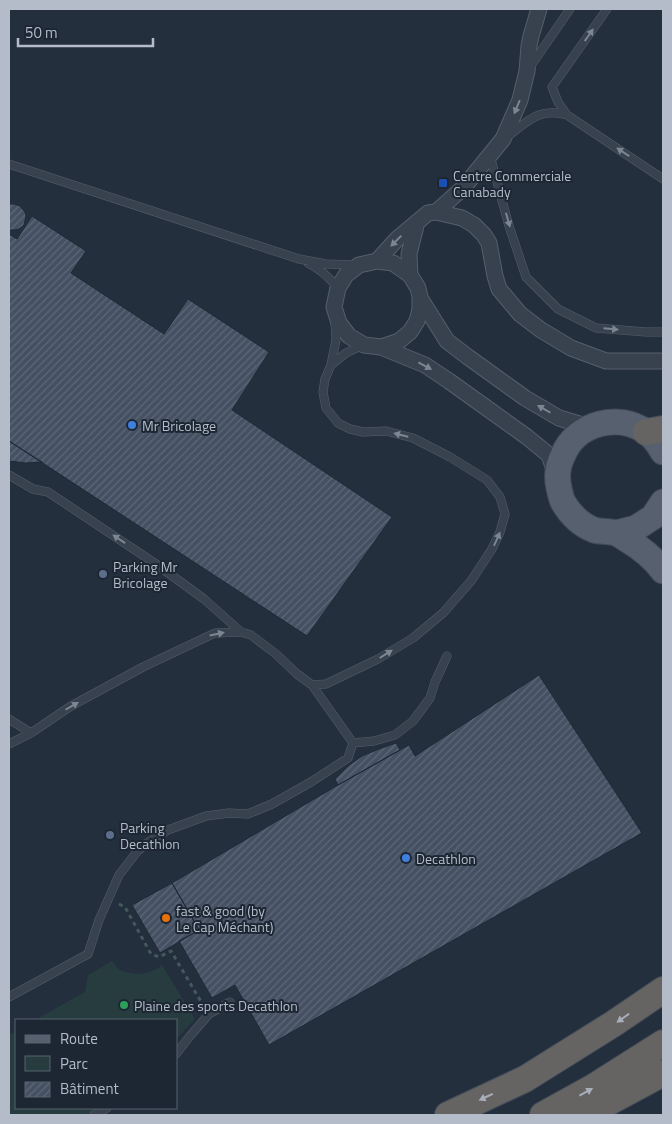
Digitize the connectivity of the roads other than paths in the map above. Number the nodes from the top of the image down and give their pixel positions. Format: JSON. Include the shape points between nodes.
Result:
{"nodes":[{"id":1,"x":539,"y":9,"type":"edge"},
{"id":2,"x":570,"y":9,"type":"edge"},
{"id":3,"x":607,"y":9,"type":"edge"},
{"id":4,"x":527,"y":72,"type":"junction"},
{"id":5,"x":567,"y":115,"type":"junction"},
{"id":6,"x":503,"y":139,"type":"junction"},
{"id":7,"x":490,"y":156,"type":"junction"},
{"id":8,"x":9,"y":164,"type":"edge"},
{"id":9,"x":663,"y":179,"type":"edge"},
{"id":10,"x":436,"y":212,"type":"junction"},
{"id":11,"x":417,"y":222,"type":"junction"},
{"id":12,"x":299,"y":259,"type":"junction"},
{"id":13,"x":377,"y":261,"type":"junction"},
{"id":14,"x":358,"y":265,"type":"junction"},
{"id":15,"x":410,"y":275,"type":"junction"},
{"id":16,"x":338,"y":288,"type":"junction"},
{"id":17,"x":420,"y":297,"type":"junction"},
{"id":18,"x":334,"y":307,"type":"junction"},
{"id":19,"x":663,"y":332,"type":"edge"},
{"id":20,"x":364,"y":345,"type":"junction"},
{"id":21,"x":381,"y":347,"type":"junction"},
{"id":22,"x":663,"y":361,"type":"edge"},
{"id":23,"x":331,"y":365,"type":"junction"},
{"id":24,"x":589,"y":427,"type":"junction"},
{"id":25,"x":655,"y":430,"type":"edge"},
{"id":26,"x":663,"y":452,"type":"edge"},
{"id":27,"x":9,"y":475,"type":"edge"},
{"id":28,"x":557,"y":480,"type":"junction"},
{"id":29,"x":663,"y":502,"type":"edge"},
{"id":30,"x":616,"y":533,"type":"junction"},
{"id":31,"x":663,"y":571,"type":"edge"},
{"id":32,"x":241,"y":632,"type":"junction"},
{"id":33,"x":447,"y":656,"type":"dead end"},
{"id":34,"x":312,"y":685,"type":"junction"},
{"id":35,"x":9,"y":719,"type":"edge"},
{"id":36,"x":31,"y":732,"type":"junction"},
{"id":37,"x":353,"y":743,"type":"junction"},
{"id":38,"x":9,"y":744,"type":"edge"},
{"id":39,"x":663,"y":990,"type":"edge"},
{"id":40,"x":9,"y":997,"type":"edge"},
{"id":41,"x":230,"y":1002,"type":"dead end"},
{"id":42,"x":663,"y":1043,"type":"edge"},
{"id":43,"x":178,"y":1051,"type":"edge"},
{"id":44,"x":663,"y":1073,"type":"edge"},
{"id":45,"x":105,"y":1109,"type":"edge"},
{"id":46,"x":94,"y":1115,"type":"edge"},
{"id":47,"x":448,"y":1115,"type":"edge"},
{"id":48,"x":543,"y":1115,"type":"edge"},
{"id":49,"x":584,"y":1115,"type":"edge"}],
"edges":[{"from":1,"to":4,"type":"street","via":[[530,36]]},
{"from":2,"to":4,"type":"lane"},
{"from":5,"to":3,"type":"lane","one_way":true,"via":[[552,87]]},
{"from":4,"to":6,"type":"street","one_way":true,"via":[[520,100]]},
{"from":5,"to":6,"type":"lane","via":[[540,114]]},
{"from":9,"to":5,"type":"lane","one_way":true},
{"from":6,"to":7,"type":"street"},
{"from":7,"to":10,"type":"street","via":[[463,188]]},
{"from":7,"to":19,"type":"lane","one_way":true,"via":[[526,277],[558,309],[596,328]]},
{"from":8,"to":12,"type":"lane"},
{"from":10,"to":11,"type":"street"},
{"from":10,"to":22,"type":"street","via":[[462,218],[484,235],[489,243],[499,289],[520,314],[542,330],[571,348],[606,361]]},
{"from":11,"to":13,"type":"street","one_way":true},
{"from":11,"to":15,"type":"street","via":[[409,254]]},
{"from":12,"to":14,"type":"lane"},
{"from":12,"to":16,"type":"lane","via":[[318,268]]},
{"from":13,"to":14,"type":"street"},
{"from":13,"to":15,"type":"street","via":[[392,263]]},
{"from":14,"to":16,"type":"street"},
{"from":15,"to":17,"type":"street"},
{"from":16,"to":18,"type":"street"},
{"from":17,"to":21,"type":"street","via":[[419,315],[410,332],[399,341]]},
{"from":24,"to":17,"type":"street","one_way":true,"via":[[559,418],[525,398],[447,341]]},
{"from":18,"to":20,"type":"street","via":[[344,330]]},
{"from":18,"to":23,"type":"lane","via":[[336,340]]},
{"from":20,"to":21,"type":"street"},
{"from":20,"to":23,"type":"lane"},
{"from":21,"to":28,"type":"street","one_way":true,"via":[[425,365],[527,436],[549,455]]},
{"from":34,"to":23,"type":"lane","one_way":true,"via":[[326,684],[378,660],[413,638],[443,613],[471,581],[492,549],[504,514],[500,497],[487,480],[450,457],[413,438],[386,431],[363,432],[338,423],[326,408],[323,392]]},
{"from":24,"to":25,"type":"main road","via":[[618,422]]},
{"from":24,"to":28,"type":"main road","via":[[565,448]]},
{"from":25,"to":26,"type":"main road"},
{"from":32,"to":27,"type":"lane","one_way":true,"via":[[204,599],[135,550],[48,492],[33,489]]},
{"from":28,"to":30,"type":"main road","via":[[562,501],[575,519],[594,530]]},
{"from":29,"to":30,"type":"main road","via":[[654,517],[636,528]]},
{"from":30,"to":31,"type":"main road","via":[[653,558]]},
{"from":32,"to":34,"type":"lane","via":[[276,654]]},
{"from":36,"to":32,"type":"lane","one_way":true,"via":[[71,706],[200,639],[215,633]]},
{"from":33,"to":37,"type":"lane","via":[[430,698],[413,721],[395,735]]},
{"from":34,"to":37,"type":"lane"},
{"from":35,"to":36,"type":"lane"},
{"from":36,"to":38,"type":"lane"},
{"from":37,"to":40,"type":"lane","via":[[348,758],[272,804],[248,814],[206,816],[168,830],[147,843],[118,875],[88,954]]},
{"from":39,"to":47,"type":"highway","one_way":true,"via":[[525,1079]]},
{"from":41,"to":43,"type":"lane","via":[[209,1014]]},
{"from":48,"to":42,"type":"highway","one_way":true},
{"from":44,"to":49,"type":"highway"},
{"from":45,"to":46,"type":"lane"}]}
